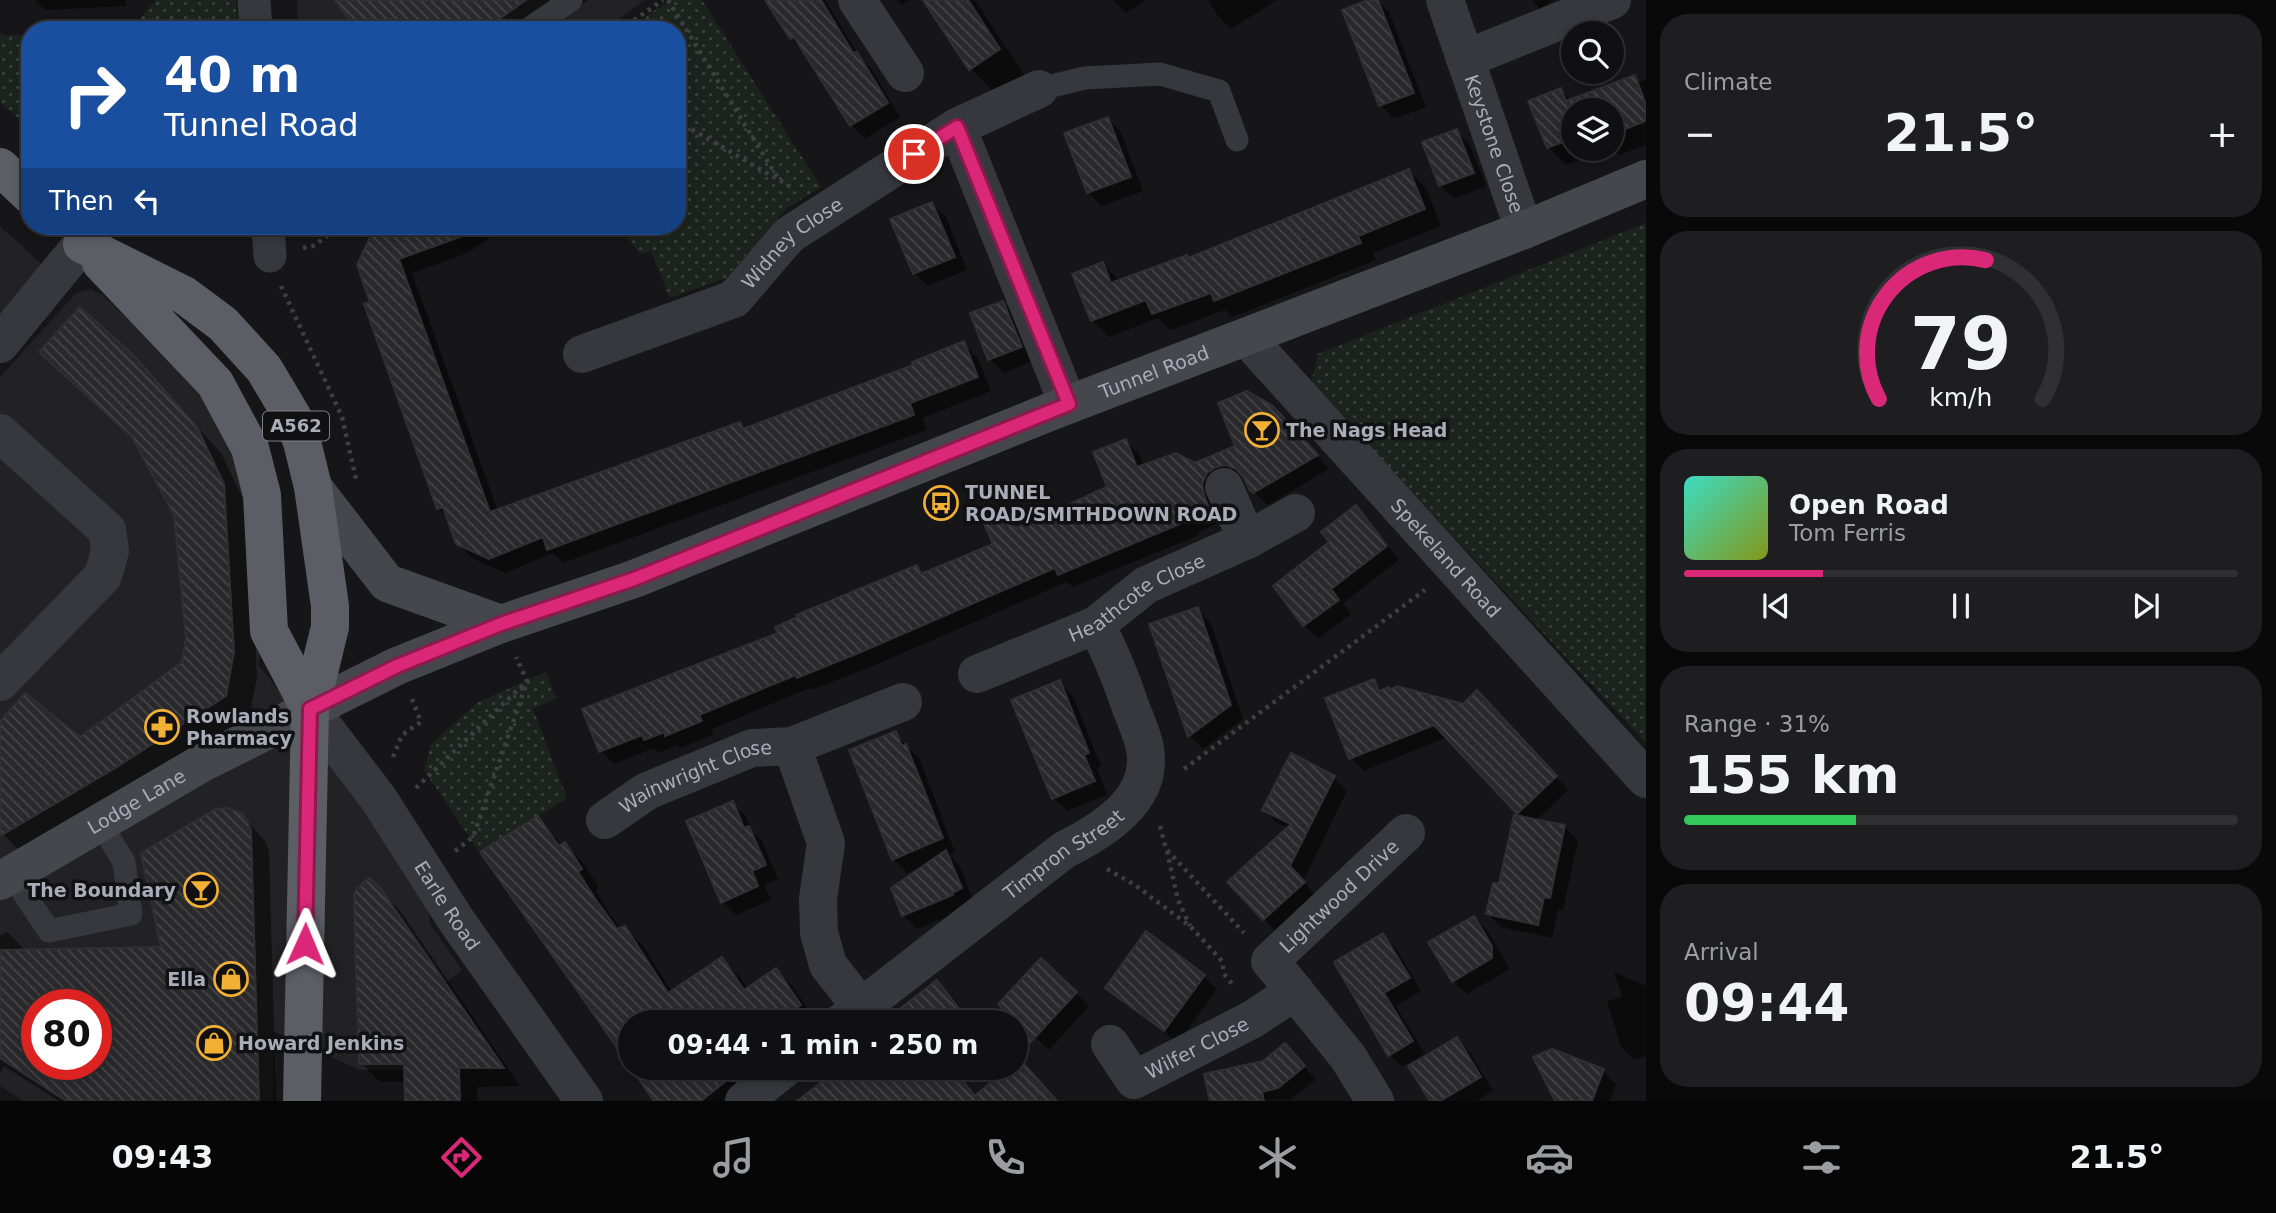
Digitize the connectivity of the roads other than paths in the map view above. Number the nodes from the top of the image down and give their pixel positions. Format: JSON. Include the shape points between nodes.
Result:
{"nodes":[{"id":1,"x":254,"y":0,"type":"edge"},
{"id":2,"x":571,"y":0,"type":"edge"},
{"id":3,"x":857,"y":0,"type":"edge"},
{"id":4,"x":1445,"y":0,"type":"edge"},
{"id":5,"x":1612,"y":0,"type":"edge"},
{"id":6,"x":255,"y":21,"type":"edge"},
{"id":7,"x":540,"y":21,"type":"edge"},
{"id":8,"x":1465,"y":59,"type":"junction"},
{"id":9,"x":905,"y":73,"type":"dead end"},
{"id":10,"x":1039,"y":89,"type":"joint"},
{"id":11,"x":957,"y":127,"type":"junction"},
{"id":12,"x":1237,"y":140,"type":"dead end"},
{"id":13,"x":0,"y":167,"type":"edge"},
{"id":14,"x":1646,"y":179,"type":"edge"},
{"id":15,"x":21,"y":187,"type":"edge"},
{"id":16,"x":1524,"y":230,"type":"junction"},
{"id":17,"x":73,"y":235,"type":"edge"},
{"id":18,"x":1246,"y":337,"type":"junction"},
{"id":19,"x":0,"y":344,"type":"edge"},
{"id":20,"x":582,"y":354,"type":"dead end"},
{"id":21,"x":1069,"y":404,"type":"junction"},
{"id":22,"x":0,"y":433,"type":"edge"},
{"id":23,"x":313,"y":486,"type":"junction"},
{"id":24,"x":1224,"y":487,"type":"dead end"},
{"id":25,"x":1296,"y":513,"type":"dead end"},
{"id":26,"x":1247,"y":540,"type":"junction"},
{"id":27,"x":501,"y":624,"type":"junction"},
{"id":28,"x":1096,"y":625,"type":"junction"},
{"id":29,"x":977,"y":674,"type":"dead end"},
{"id":30,"x":0,"y":682,"type":"edge"},
{"id":31,"x":903,"y":702,"type":"dead end"},
{"id":32,"x":310,"y":709,"type":"junction"},
{"id":33,"x":792,"y":746,"type":"junction"},
{"id":34,"x":1646,"y":779,"type":"edge"},
{"id":35,"x":605,"y":820,"type":"dead end"},
{"id":36,"x":100,"y":822,"type":"junction"},
{"id":37,"x":1406,"y":833,"type":"dead end"},
{"id":38,"x":5,"y":877,"type":"edge"},
{"id":39,"x":1296,"y":992,"type":"junction"},
{"id":40,"x":850,"y":1010,"type":"edge"},
{"id":41,"x":857,"y":1010,"type":"edge"},
{"id":42,"x":1110,"y":1044,"type":"dead end"},
{"id":43,"x":770,"y":1080,"type":"edge"},
{"id":44,"x":302,"y":1101,"type":"edge"},
{"id":45,"x":584,"y":1101,"type":"edge"},
{"id":46,"x":744,"y":1101,"type":"edge"},
{"id":47,"x":1375,"y":1101,"type":"edge"}],
"edges":[{"from":1,"to":6,"type":"street"},
{"from":2,"to":7,"type":"lane"},
{"from":3,"to":9,"type":"street"},
{"from":4,"to":8,"type":"street","name":"Keystone Close"},
{"from":5,"to":8,"type":"street","name":"Keystone Close"},
{"from":8,"to":16,"type":"street","name":"Keystone Close"},
{"from":10,"to":11,"type":"street","name":"Widney Close"},
{"from":10,"to":12,"type":"lane","via":[[1085,78],[1160,74],[1219,91]]},
{"from":11,"to":20,"type":"street","name":"Widney Close","via":[[789,235],[734,299]]},
{"from":11,"to":21,"type":"street"},
{"from":13,"to":15,"type":"highway"},
{"from":14,"to":16,"type":"main road","name":"Tunnel Road"},
{"from":16,"to":18,"type":"main road","name":"Tunnel Road"},
{"from":17,"to":19,"type":"street"},
{"from":17,"to":23,"type":"highway","number":"A562","via":[[184,295],[223,324],[279,392],[296,425]]},
{"from":17,"to":32,"type":"highway","number":"A562","via":[[215,383],[250,448],[262,495],[269,631]]},
{"from":18,"to":21,"type":"main road","name":"Tunnel Road"},
{"from":18,"to":34,"type":"street","name":"Spekeland Road"},
{"from":21,"to":27,"type":"main road","name":"Tunnel Road","via":[[634,579]]},
{"from":22,"to":30,"type":"street","via":[[107,530],[110,551],[103,576]]},
{"from":23,"to":27,"type":"main road","via":[[387,583]]},
{"from":23,"to":32,"type":"highway","number":"A562","via":[[330,627]]},
{"from":24,"to":26,"type":"street"},
{"from":25,"to":26,"type":"street","name":"Heathcote Close"},
{"from":26,"to":28,"type":"street","name":"Heathcote Close","via":[[1146,585]]},
{"from":27,"to":32,"type":"main road","name":"Tunnel Road","via":[[397,666]]},
{"from":28,"to":29,"type":"street","name":"Heathcote Close"},
{"from":28,"to":41,"type":"street","name":"Timpron Street","via":[[1114,657],[1146,750],[1142,783],[1115,819],[1064,850]]},
{"from":31,"to":33,"type":"street","name":"Wainwright Close"},
{"from":32,"to":36,"type":"main road","name":"Lodge Lane","via":[[202,763]]},
{"from":32,"to":44,"type":"highway","number":"A562"},
{"from":32,"to":45,"type":"street","name":"Earle Road","via":[[378,798],[456,920]]},
{"from":33,"to":35,"type":"street","name":"Wainwright Close","via":[[752,748],[647,791]]},
{"from":33,"to":40,"type":"street","name":"Wainwright Close","via":[[826,843],[818,899],[819,933],[828,965]]},
{"from":36,"to":38,"type":"main road","name":"Lodge Lane"},
{"from":36,"to":38,"type":"lane","via":[[124,862],[131,914],[49,931]]},
{"from":37,"to":39,"type":"street","name":"Lightwood Drive","via":[[1270,961]]},
{"from":39,"to":42,"type":"street","name":"Wilfer Close","via":[[1134,1080]]},
{"from":39,"to":47,"type":"street","via":[[1348,1057]]},
{"from":43,"to":46,"type":"street"}]}
